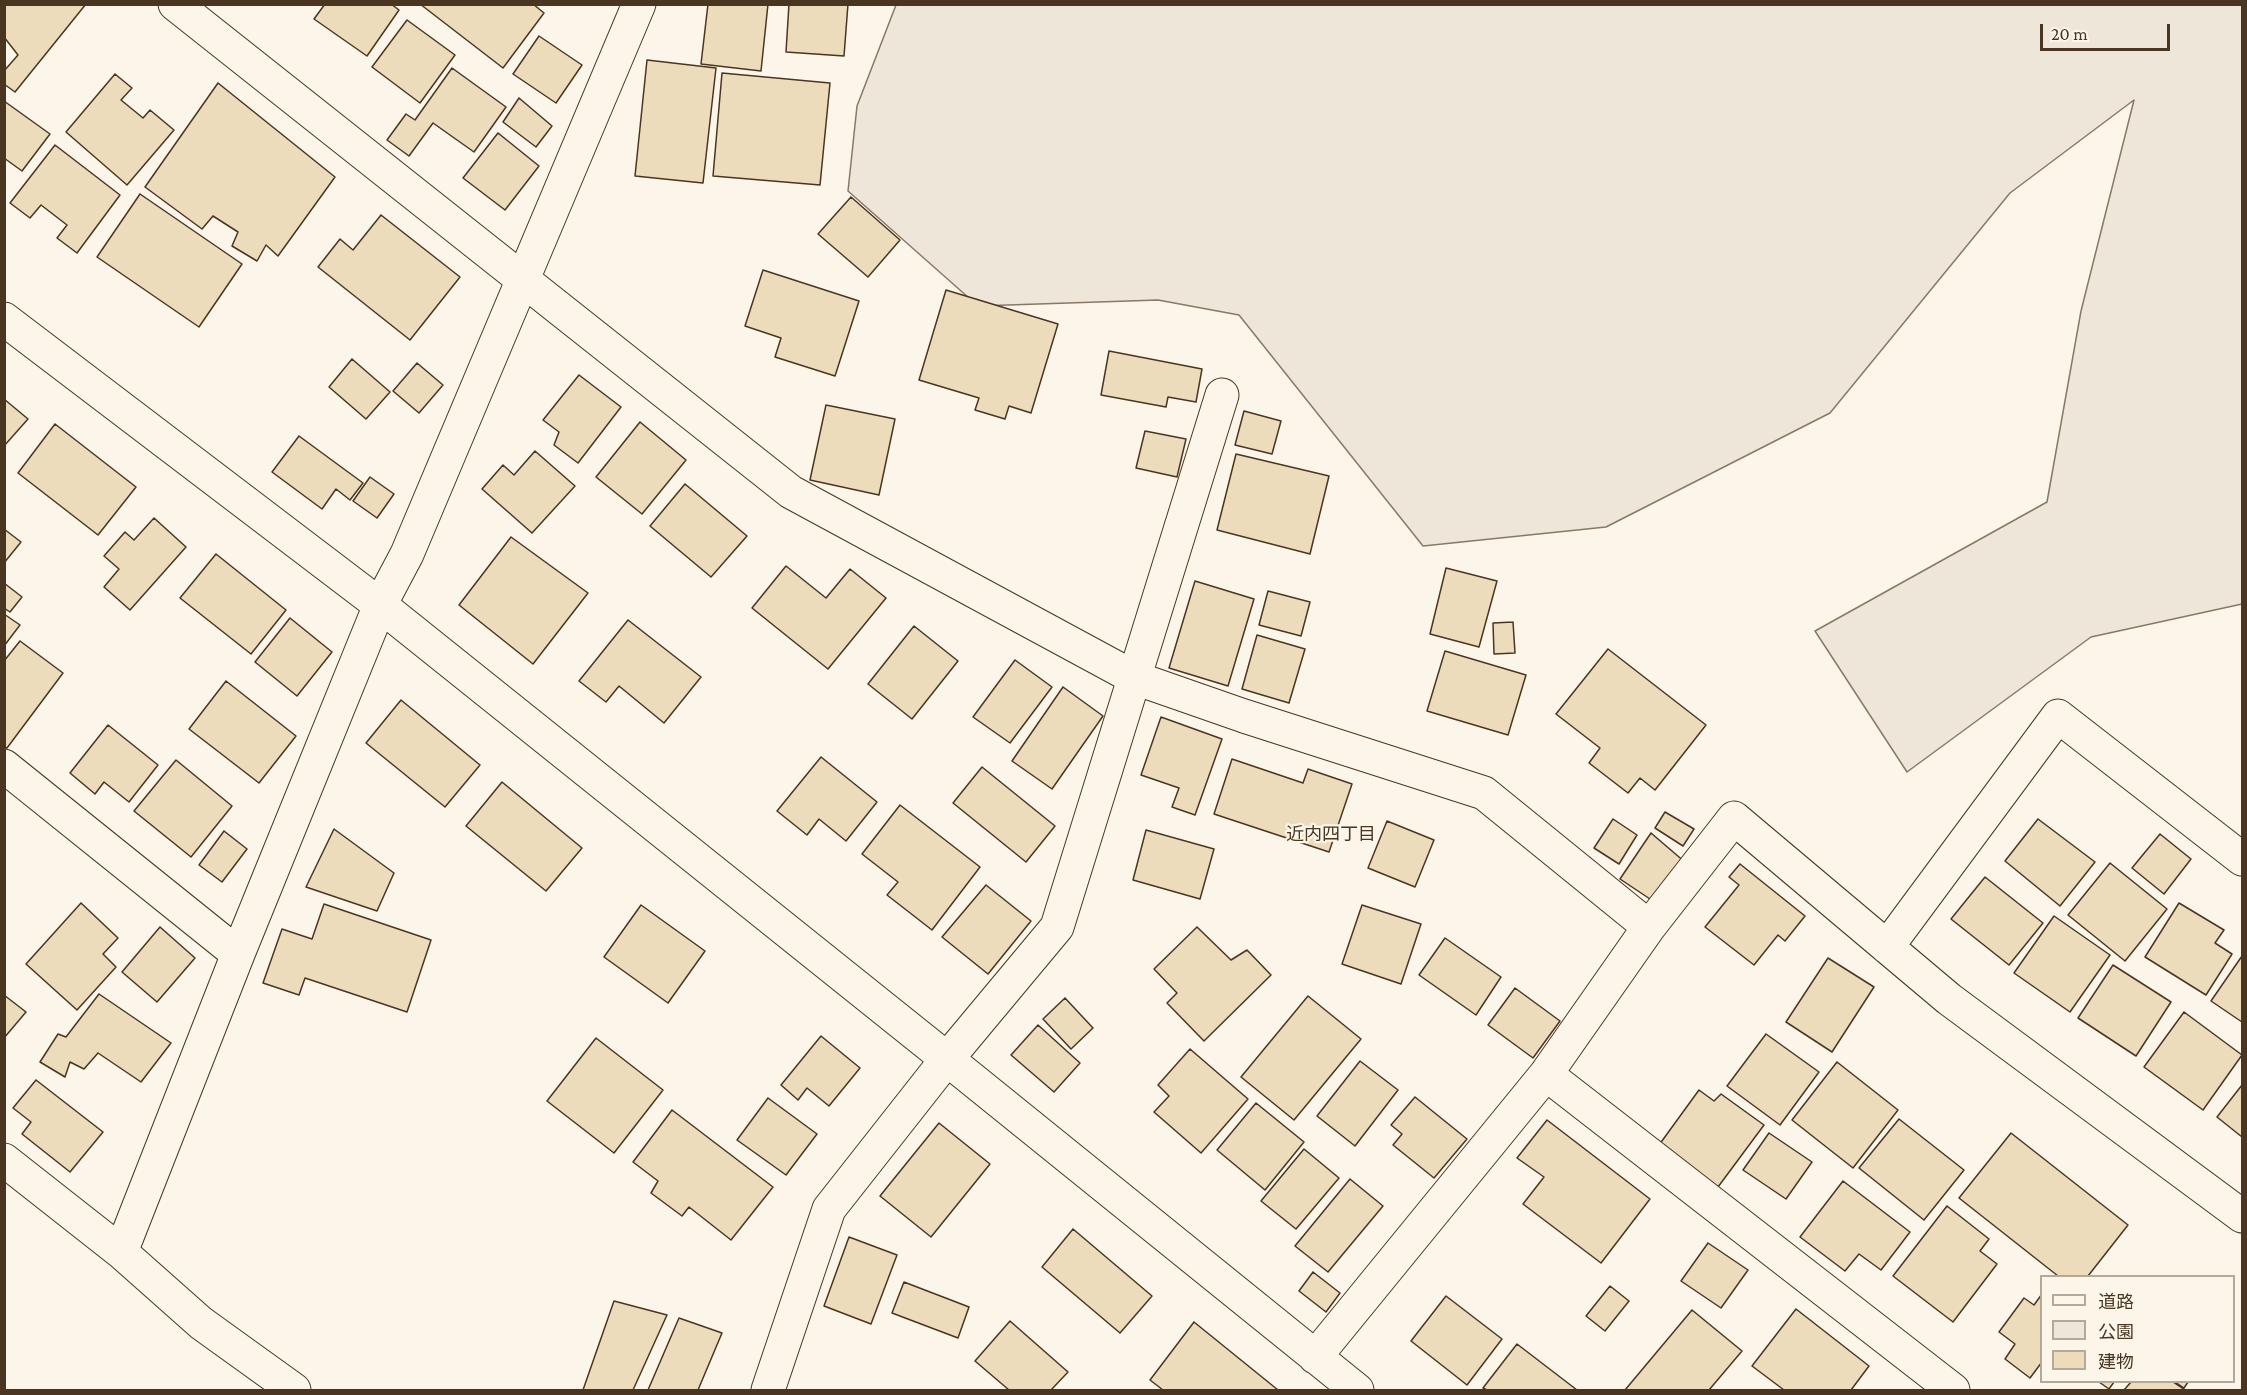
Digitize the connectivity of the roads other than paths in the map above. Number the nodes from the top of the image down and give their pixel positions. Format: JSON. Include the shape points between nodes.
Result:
{"nodes":[{"id":1,"x":175,"y":4,"type":"edge"},
{"id":2,"x":639,"y":4,"type":"edge"},
{"id":3,"x":522,"y":280,"type":"junction"},
{"id":4,"x":4,"y":320,"type":"edge"},
{"id":5,"x":1222,"y":395,"type":"dead end"},
{"id":6,"x":380,"y":605,"type":"junction"},
{"id":7,"x":1134,"y":678,"type":"junction"},
{"id":8,"x":4,"y":766,"type":"edge"},
{"id":9,"x":2242,"y":859,"type":"edge"},
{"id":10,"x":1649,"y":927,"type":"junction"},
{"id":11,"x":1887,"y":947,"type":"junction"},
{"id":12,"x":238,"y":954,"type":"junction"},
{"id":13,"x":947,"y":1059,"type":"junction"},
{"id":14,"x":1546,"y":1074,"type":"junction"},
{"id":15,"x":4,"y":1160,"type":"edge"},
{"id":16,"x":2242,"y":1216,"type":"edge"},
{"id":17,"x":121,"y":1252,"type":"junction"},
{"id":18,"x":1315,"y":1357,"type":"junction"},
{"id":19,"x":294,"y":1390,"type":"edge"},
{"id":20,"x":768,"y":1390,"type":"edge"},
{"id":21,"x":1357,"y":1390,"type":"edge"},
{"id":22,"x":1953,"y":1390,"type":"edge"}],
"edges":[{"from":1,"to":3,"type":"street"},
{"from":2,"to":3,"type":"street"},
{"from":3,"to":6,"type":"street","via":[[407,554]]},
{"from":3,"to":7,"type":"street","via":[[791,492]]},
{"from":4,"to":6,"type":"street"},
{"from":5,"to":7,"type":"street"},
{"from":6,"to":12,"type":"street"},
{"from":6,"to":13,"type":"street"},
{"from":7,"to":10,"type":"street","via":[[1484,793]]},
{"from":7,"to":13,"type":"street","via":[[1057,927]]},
{"from":8,"to":12,"type":"street"},
{"from":9,"to":11,"type":"street","via":[[2058,717]]},
{"from":10,"to":11,"type":"street","via":[[1734,818]]},
{"from":10,"to":14,"type":"street"},
{"from":11,"to":16,"type":"street","via":[[1949,999]]},
{"from":12,"to":17,"type":"street"},
{"from":13,"to":18,"type":"street"},
{"from":13,"to":20,"type":"street","via":[[829,1209]]},
{"from":14,"to":18,"type":"street"},
{"from":14,"to":22,"type":"street"},
{"from":15,"to":17,"type":"street"},
{"from":17,"to":19,"type":"street","via":[[201,1323]]},
{"from":18,"to":21,"type":"street"}]}
